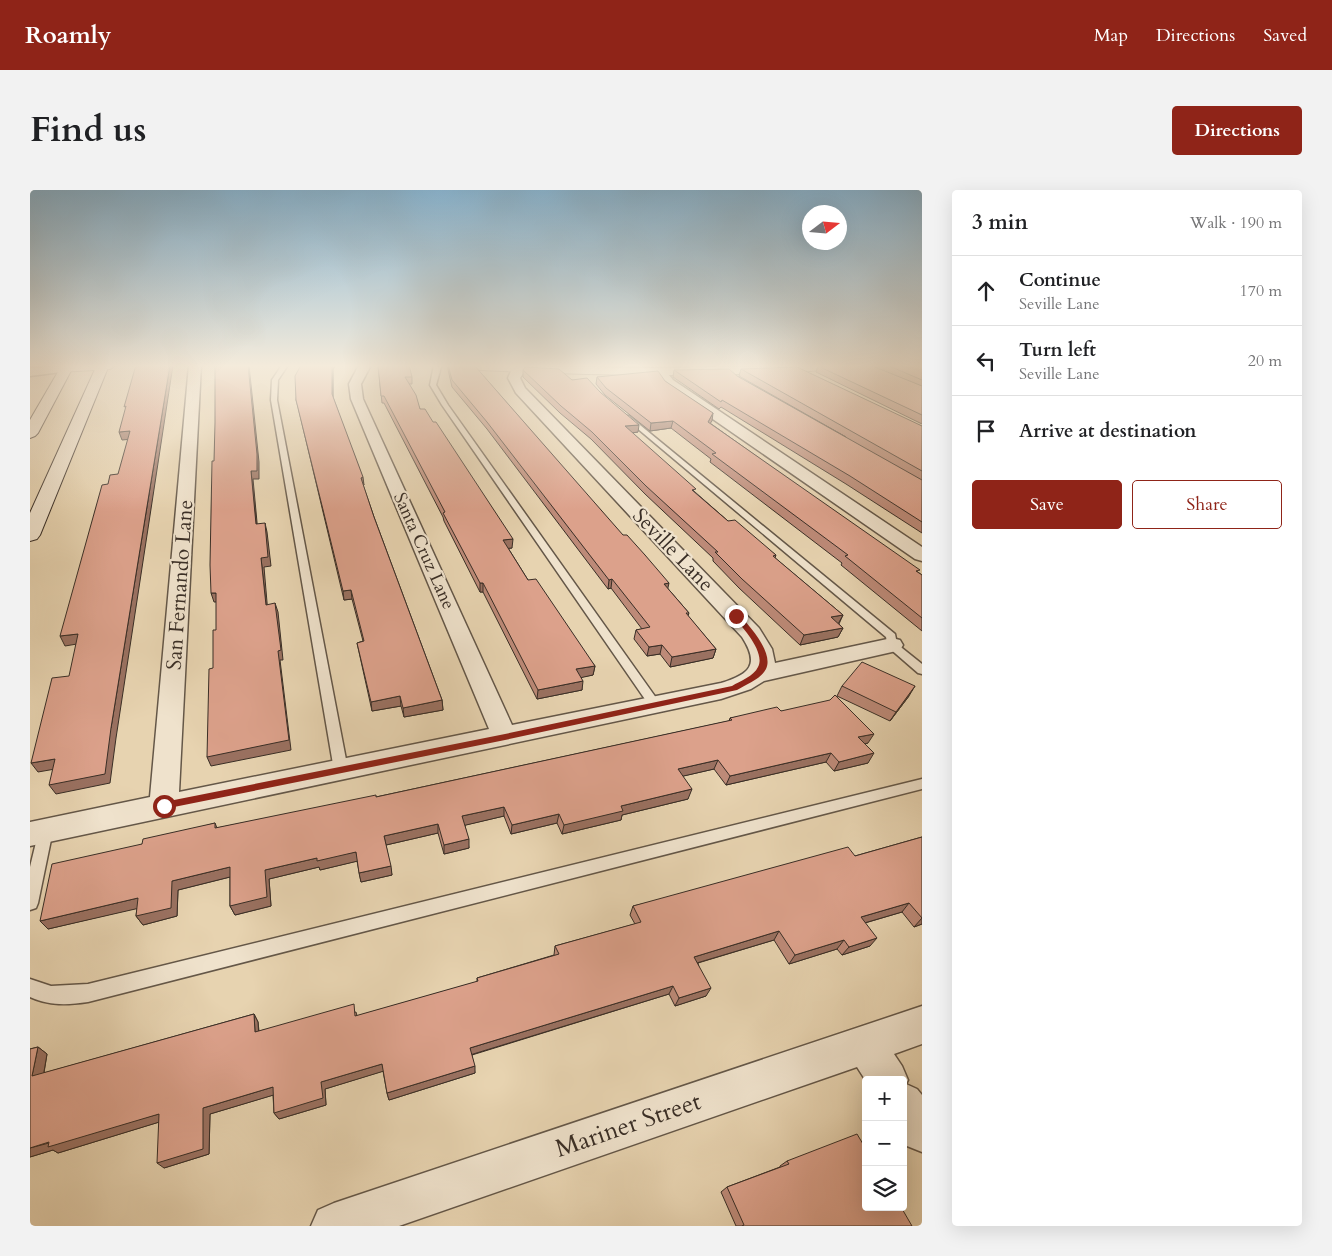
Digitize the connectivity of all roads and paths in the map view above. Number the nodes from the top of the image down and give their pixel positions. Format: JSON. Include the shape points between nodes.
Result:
{"nodes":[{"id":1,"x":41,"y":413,"type":"edge"},
{"id":2,"x":82,"y":413,"type":"edge"},
{"id":3,"x":192,"y":413,"type":"edge"},
{"id":4,"x":276,"y":413,"type":"edge"},
{"id":5,"x":363,"y":413,"type":"edge"},
{"id":6,"x":451,"y":413,"type":"edge"},
{"id":7,"x":542,"y":413,"type":"edge"},
{"id":8,"x":622,"y":413,"type":"edge"},
{"id":9,"x":714,"y":413,"type":"edge"},
{"id":10,"x":30,"y":433,"type":"edge"},
{"id":11,"x":30,"y":535,"type":"edge"},
{"id":12,"x":922,"y":555,"type":"edge"},
{"id":13,"x":892,"y":645,"type":"junction"},
{"id":14,"x":922,"y":670,"type":"edge"},
{"id":15,"x":756,"y":675,"type":"junction"},
{"id":16,"x":655,"y":705,"type":"junction"},
{"id":17,"x":505,"y":737,"type":"junction"},
{"id":18,"x":341,"y":770,"type":"junction"},
{"id":19,"x":922,"y":784,"type":"edge"},
{"id":20,"x":164,"y":806,"type":"junction"},
{"id":21,"x":38,"y":832,"type":"edge"},
{"id":22,"x":30,"y":904,"type":"edge"},
{"id":23,"x":30,"y":988,"type":"edge"},
{"id":24,"x":922,"y":1025,"type":"edge"},
{"id":25,"x":865,"y":1044,"type":"junction"},
{"id":26,"x":885,"y":1076,"type":"edge"},
{"id":27,"x":907,"y":1109,"type":"edge"},
{"id":28,"x":922,"y":1132,"type":"edge"},
{"id":29,"x":334,"y":1226,"type":"edge"}],
"edges":[{"from":1,"to":10,"type":"main road"},
{"from":2,"to":11,"type":"main road"},
{"from":3,"to":20,"type":"street","name":"San Fernando Lane"},
{"from":4,"to":18,"type":"lane"},
{"from":5,"to":17,"type":"street","name":"Santa Cruz Lane"},
{"from":6,"to":16,"type":"lane"},
{"from":7,"to":15,"type":"street","name":"Seville Lane","via":[[751,633],[763,655],[762,669]]},
{"from":8,"to":13,"type":"lane","via":[[891,636]]},
{"from":9,"to":12,"type":"street"},
{"from":13,"to":14,"type":"lane"},
{"from":13,"to":15,"type":"street"},
{"from":15,"to":16,"type":"street","via":[[734,688]]},
{"from":16,"to":17,"type":"street"},
{"from":17,"to":18,"type":"street"},
{"from":18,"to":20,"type":"street"},
{"from":19,"to":23,"type":"lane","via":[[88,993],[50,995]]},
{"from":20,"to":21,"type":"street"},
{"from":21,"to":22,"type":"lane"},
{"from":24,"to":25,"type":"street","name":"Mariner Street"},
{"from":25,"to":26,"type":"street"},
{"from":25,"to":29,"type":"street","name":"Mariner Street"},
{"from":27,"to":28,"type":"street"}]}
